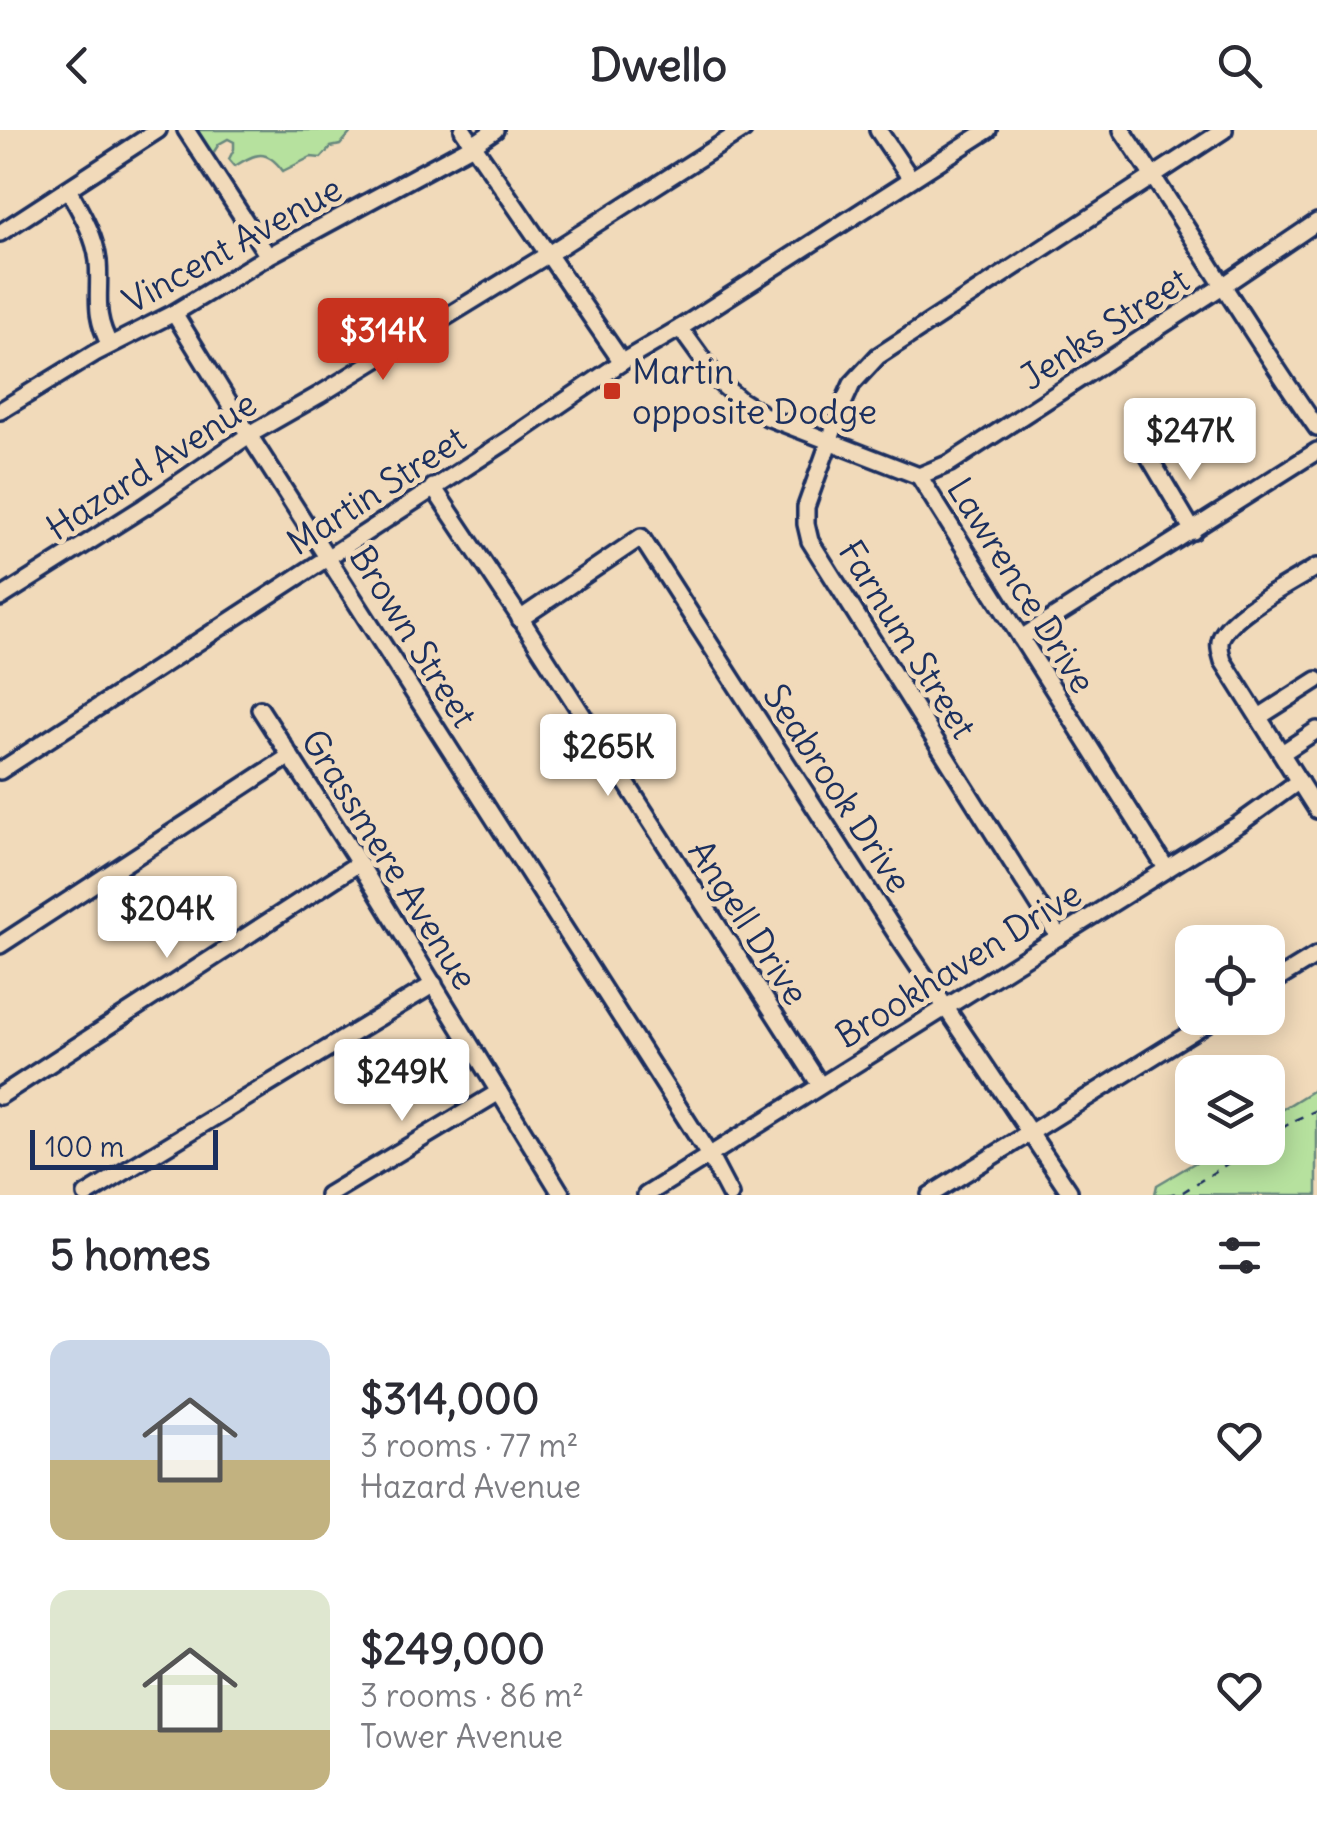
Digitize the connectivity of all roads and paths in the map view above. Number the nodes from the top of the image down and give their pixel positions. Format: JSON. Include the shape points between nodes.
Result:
{"nodes":[{"id":1,"x":158,"y":130,"type":"edge"},
{"id":2,"x":186,"y":130,"type":"edge"},
{"id":3,"x":463,"y":130,"type":"edge"},
{"id":4,"x":494,"y":130,"type":"edge"},
{"id":5,"x":743,"y":130,"type":"edge"},
{"id":6,"x":878,"y":130,"type":"edge"},
{"id":7,"x":988,"y":130,"type":"edge"},
{"id":8,"x":1122,"y":130,"type":"edge"},
{"id":9,"x":1224,"y":130,"type":"edge"},
{"id":10,"x":473,"y":145,"type":"junction"},
{"id":11,"x":1153,"y":176,"type":"junction"},
{"id":12,"x":911,"y":179,"type":"junction"},
{"id":13,"x":68,"y":189,"type":"junction"},
{"id":14,"x":1317,"y":222,"type":"edge"},
{"id":15,"x":0,"y":233,"type":"edge"},
{"id":16,"x":547,"y":255,"type":"junction"},
{"id":17,"x":268,"y":256,"type":"junction"},
{"id":18,"x":1224,"y":285,"type":"junction"},
{"id":19,"x":174,"y":313,"type":"junction"},
{"id":20,"x":680,"y":328,"type":"junction"},
{"id":21,"x":110,"y":346,"type":"junction"},
{"id":22,"x":622,"y":362,"type":"junction"},
{"id":23,"x":0,"y":411,"type":"edge"},
{"id":24,"x":1317,"y":428,"type":"edge"},
{"id":25,"x":249,"y":435,"type":"junction"},
{"id":26,"x":830,"y":442,"type":"junction"},
{"id":27,"x":1317,"y":451,"type":"edge"},
{"id":28,"x":1149,"y":457,"type":"dead end"},
{"id":29,"x":919,"y":476,"type":"junction"},
{"id":30,"x":433,"y":487,"type":"junction"},
{"id":31,"x":1192,"y":532,"type":"junction"},
{"id":32,"x":328,"y":556,"type":"junction"},
{"id":33,"x":1317,"y":567,"type":"edge"},
{"id":34,"x":0,"y":598,"type":"edge"},
{"id":35,"x":520,"y":619,"type":"junction"},
{"id":36,"x":1021,"y":638,"type":"junction"},
{"id":37,"x":1317,"y":680,"type":"edge"},
{"id":38,"x":260,"y":708,"type":"dead end"},
{"id":39,"x":1260,"y":717,"type":"junction"},
{"id":40,"x":1317,"y":730,"type":"edge"},
{"id":41,"x":1282,"y":752,"type":"junction"},
{"id":42,"x":290,"y":756,"type":"junction"},
{"id":43,"x":0,"y":772,"type":"edge"},
{"id":44,"x":1299,"y":781,"type":"junction"},
{"id":45,"x":1317,"y":810,"type":"edge"},
{"id":46,"x":359,"y":863,"type":"junction"},
{"id":47,"x":1166,"y":868,"type":"junction"},
{"id":48,"x":1059,"y":937,"type":"junction"},
{"id":49,"x":0,"y":945,"type":"edge"},
{"id":50,"x":1317,"y":955,"type":"edge"},
{"id":51,"x":1285,"y":975,"type":"edge"},
{"id":52,"x":434,"y":984,"type":"junction"},
{"id":53,"x":945,"y":1007,"type":"junction"},
{"id":54,"x":1187,"y":1035,"type":"edge"},
{"id":55,"x":820,"y":1085,"type":"junction"},
{"id":56,"x":499,"y":1092,"type":"junction"},
{"id":57,"x":0,"y":1096,"type":"edge"},
{"id":58,"x":1317,"y":1110,"type":"edge"},
{"id":59,"x":1285,"y":1127,"type":"edge"},
{"id":60,"x":1028,"y":1132,"type":"junction"},
{"id":61,"x":709,"y":1155,"type":"junction"},
{"id":62,"x":1225,"y":1165,"type":"edge"},
{"id":63,"x":1069,"y":1192,"type":"dead end"},
{"id":64,"x":86,"y":1195,"type":"edge"},
{"id":65,"x":328,"y":1195,"type":"edge"},
{"id":66,"x":562,"y":1195,"type":"edge"},
{"id":67,"x":646,"y":1195,"type":"edge"},
{"id":68,"x":730,"y":1195,"type":"edge"},
{"id":69,"x":930,"y":1195,"type":"edge"},
{"id":70,"x":1167,"y":1195,"type":"edge"}],
"edges":[{"from":1,"to":13,"type":"street"},
{"from":2,"to":17,"type":"street"},
{"from":3,"to":10,"type":"street"},
{"from":4,"to":10,"type":"street","name":"Vincent Avenue"},
{"from":5,"to":16,"type":"street","name":"Hazard Avenue"},
{"from":6,"to":12,"type":"street"},
{"from":7,"to":12,"type":"street","name":"Martin Street"},
{"from":8,"to":11,"type":"street"},
{"from":9,"to":11,"type":"street","name":"Farnum Street"},
{"from":10,"to":16,"type":"street"},
{"from":10,"to":17,"type":"street","name":"Vincent Avenue"},
{"from":11,"to":18,"type":"street"},
{"from":11,"to":26,"type":"street","name":"Farnum Street","via":[[878,356],[852,384]]},
{"from":12,"to":20,"type":"street","name":"Martin Street"},
{"from":13,"to":15,"type":"street"},
{"from":13,"to":21,"type":"street","via":[[94,246],[97,306]]},
{"from":14,"to":18,"type":"street","name":"Jenks Street"},
{"from":16,"to":22,"type":"street"},
{"from":16,"to":25,"type":"street","name":"Hazard Avenue"},
{"from":17,"to":19,"type":"street","name":"Vincent Avenue"},
{"from":18,"to":24,"type":"street"},
{"from":18,"to":29,"type":"street","name":"Jenks Street","via":[[950,464]]},
{"from":19,"to":21,"type":"street","name":"Vincent Avenue"},
{"from":19,"to":25,"type":"street","name":"Brown Street"},
{"from":20,"to":22,"type":"street","name":"Martin Street"},
{"from":20,"to":26,"type":"street","name":"Lawrence Drive","via":[[740,400]]},
{"from":21,"to":23,"type":"street","name":"Vincent Avenue"},
{"from":22,"to":30,"type":"street","name":"Martin Street"},
{"from":25,"to":32,"type":"street","name":"Brown Street"},
{"from":25,"to":34,"type":"street","name":"Hazard Avenue"},
{"from":26,"to":29,"type":"street","name":"Lawrence Drive"},
{"from":26,"to":48,"type":"street","name":"Farnum Street","via":[[806,507],[810,542]]},
{"from":27,"to":31,"type":"street"},
{"from":28,"to":31,"type":"street"},
{"from":29,"to":36,"type":"street","name":"Lawrence Drive"},
{"from":30,"to":32,"type":"street","name":"Martin Street"},
{"from":30,"to":35,"type":"street","name":"Angell Drive"},
{"from":31,"to":36,"type":"street"},
{"from":32,"to":43,"type":"street","name":"Martin Street"},
{"from":32,"to":61,"type":"street","name":"Brown Street"},
{"from":33,"to":39,"type":"street","via":[[1240,616],[1221,640],[1223,662]]},
{"from":35,"to":53,"type":"street","name":"Seabrook Drive","via":[[640,537]]},
{"from":35,"to":55,"type":"street","name":"Angell Drive"},
{"from":36,"to":47,"type":"street","name":"Lawrence Drive"},
{"from":37,"to":39,"type":"street"},
{"from":38,"to":42,"type":"street","name":"Grassmere Avenue"},
{"from":39,"to":41,"type":"street"},
{"from":40,"to":41,"type":"street"},
{"from":41,"to":44,"type":"street"},
{"from":42,"to":46,"type":"street","name":"Grassmere Avenue"},
{"from":42,"to":49,"type":"street"},
{"from":44,"to":45,"type":"street"},
{"from":44,"to":47,"type":"street","name":"Brookhaven Drive"},
{"from":46,"to":52,"type":"street","name":"Grassmere Avenue"},
{"from":46,"to":57,"type":"street"},
{"from":47,"to":48,"type":"street","name":"Brookhaven Drive"},
{"from":48,"to":53,"type":"street","name":"Brookhaven Drive"},
{"from":50,"to":51,"type":"street"},
{"from":52,"to":56,"type":"street","name":"Grassmere Avenue"},
{"from":52,"to":64,"type":"street"},
{"from":53,"to":55,"type":"street","name":"Brookhaven Drive"},
{"from":53,"to":60,"type":"street","name":"Seabrook Drive"},
{"from":54,"to":60,"type":"street"},
{"from":55,"to":61,"type":"street","name":"Brookhaven Drive"},
{"from":56,"to":65,"type":"street"},
{"from":56,"to":66,"type":"street","name":"Grassmere Avenue"},
{"from":58,"to":59,"type":"path"},
{"from":60,"to":63,"type":"street","name":"Seabrook Drive"},
{"from":60,"to":69,"type":"street"},
{"from":61,"to":67,"type":"street","name":"Brookhaven Drive"},
{"from":61,"to":68,"type":"street","name":"Brown Street"},
{"from":62,"to":70,"type":"path"}]}
